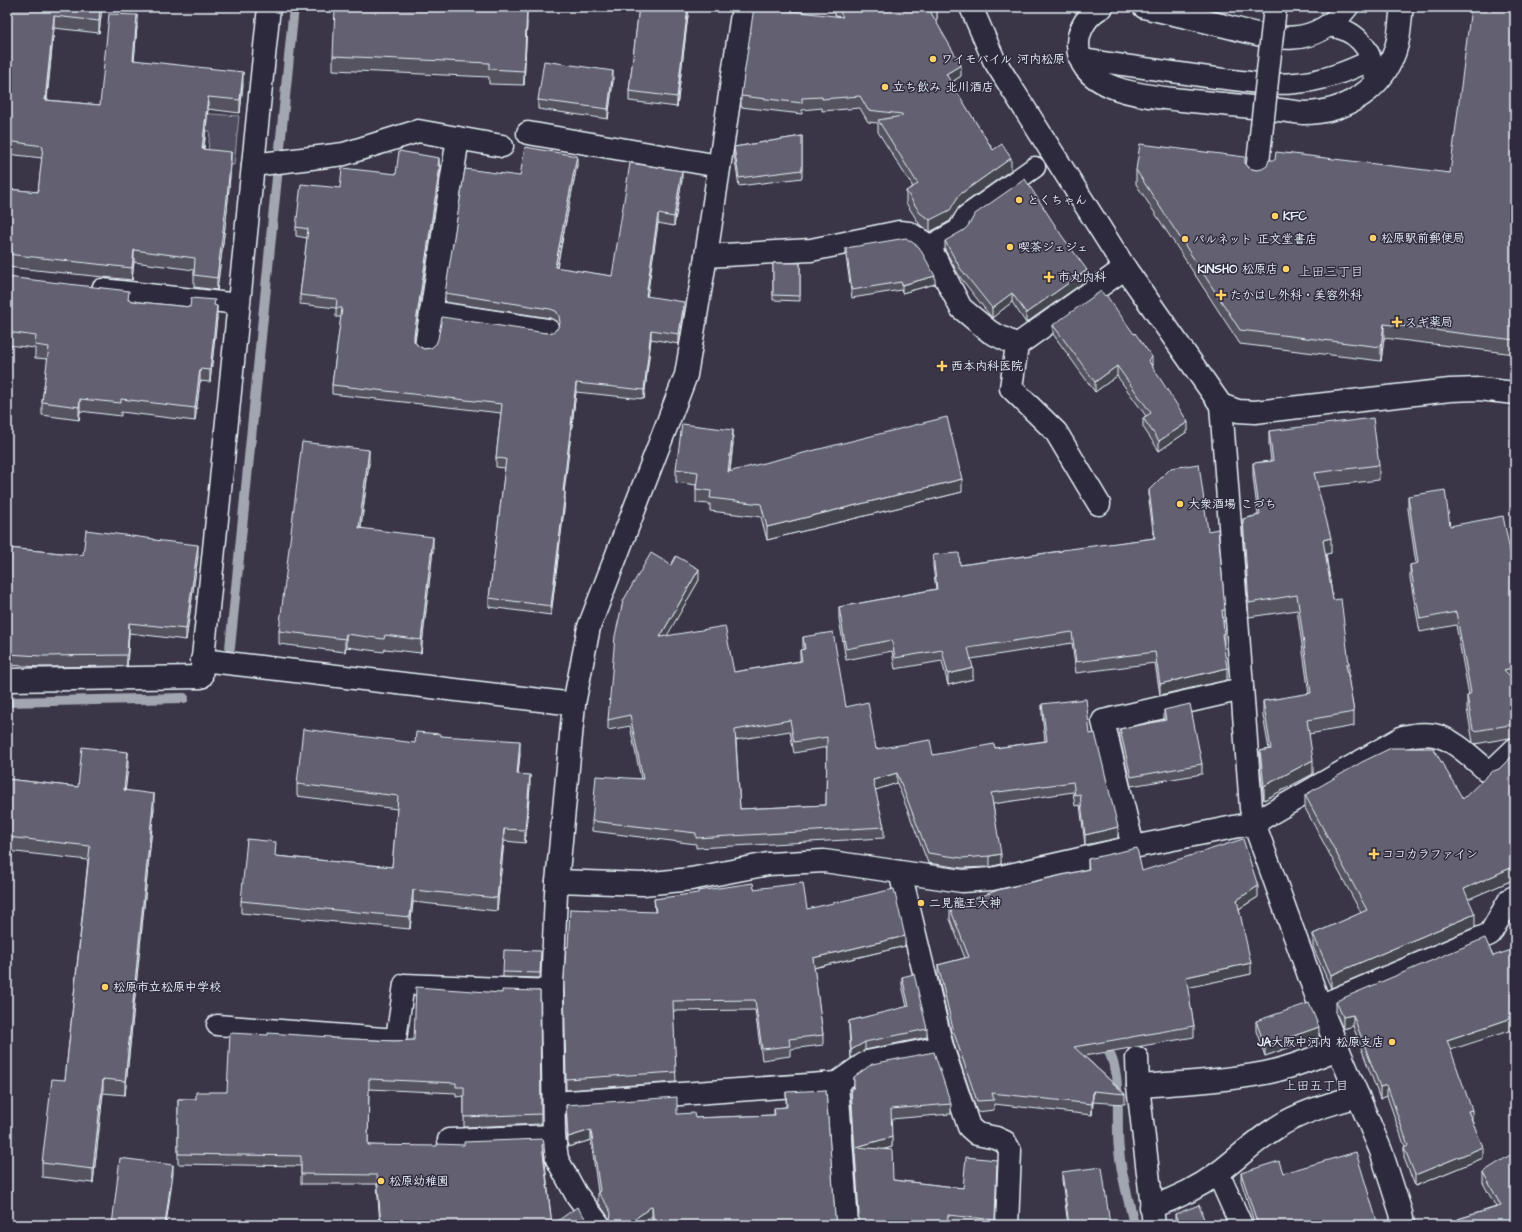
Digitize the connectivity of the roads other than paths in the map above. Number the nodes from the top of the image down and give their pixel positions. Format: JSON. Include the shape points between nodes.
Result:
{"nodes":[{"id":1,"x":268,"y":7,"type":"edge"},
{"id":2,"x":743,"y":7,"type":"edge"},
{"id":3,"x":971,"y":7,"type":"edge"},
{"id":4,"x":1102,"y":7,"type":"edge"},
{"id":5,"x":1144,"y":7,"type":"edge"},
{"id":6,"x":1275,"y":7,"type":"edge"},
{"id":7,"x":1347,"y":7,"type":"edge"},
{"id":8,"x":1402,"y":7,"type":"edge"},
{"id":9,"x":1329,"y":26,"type":"junction"},
{"id":10,"x":1081,"y":59,"type":"junction"},
{"id":11,"x":1371,"y":60,"type":"junction"},
{"id":12,"x":1371,"y":88,"type":"junction"},
{"id":13,"x":528,"y":133,"type":"dead end"},
{"id":14,"x":458,"y":138,"type":"junction"},
{"id":15,"x":502,"y":146,"type":"dead end"},
{"id":16,"x":259,"y":164,"type":"junction"},
{"id":17,"x":719,"y":166,"type":"junction"},
{"id":18,"x":1035,"y":167,"type":"dead end"},
{"id":19,"x":1257,"y":172,"type":"edge"},
{"id":20,"x":929,"y":246,"type":"junction"},
{"id":21,"x":706,"y":256,"type":"junction"},
{"id":22,"x":1125,"y":268,"type":"junction"},
{"id":23,"x":84,"y":287,"type":"edge"},
{"id":24,"x":239,"y":304,"type":"junction"},
{"id":25,"x":431,"y":312,"type":"junction"},
{"id":26,"x":548,"y":330,"type":"dead end"},
{"id":27,"x":1017,"y":345,"type":"junction"},
{"id":28,"x":426,"y":346,"type":"dead end"},
{"id":29,"x":1515,"y":393,"type":"edge"},
{"id":30,"x":1220,"y":405,"type":"junction"},
{"id":31,"x":1099,"y":504,"type":"dead end"},
{"id":32,"x":202,"y":660,"type":"junction"},
{"id":33,"x":7,"y":680,"type":"edge"},
{"id":34,"x":1242,"y":689,"type":"junction"},
{"id":35,"x":574,"y":704,"type":"junction"},
{"id":36,"x":1515,"y":749,"type":"edge"},
{"id":37,"x":1254,"y":823,"type":"junction"},
{"id":38,"x":1133,"y":847,"type":"junction"},
{"id":39,"x":900,"y":872,"type":"junction"},
{"id":40,"x":557,"y":882,"type":"junction"},
{"id":41,"x":1515,"y":897,"type":"edge"},
{"id":42,"x":552,"y":990,"type":"junction"},
{"id":43,"x":1320,"y":1006,"type":"junction"},
{"id":44,"x":217,"y":1025,"type":"dead end"},
{"id":45,"x":942,"y":1047,"type":"junction"},
{"id":46,"x":1338,"y":1049,"type":"junction"},
{"id":47,"x":1137,"y":1058,"type":"dead end"},
{"id":48,"x":836,"y":1083,"type":"junction"},
{"id":49,"x":1138,"y":1086,"type":"junction"},
{"id":50,"x":1358,"y":1096,"type":"junction"},
{"id":51,"x":554,"y":1102,"type":"junction"},
{"id":52,"x":554,"y":1136,"type":"junction"},
{"id":53,"x":449,"y":1140,"type":"dead end"},
{"id":54,"x":1218,"y":1173,"type":"junction"},
{"id":55,"x":1152,"y":1216,"type":"edge"},
{"id":56,"x":598,"y":1225,"type":"edge"},
{"id":57,"x":847,"y":1225,"type":"edge"},
{"id":58,"x":1007,"y":1225,"type":"edge"},
{"id":59,"x":1241,"y":1225,"type":"edge"},
{"id":60,"x":1403,"y":1225,"type":"edge"}],
"edges":[{"from":1,"to":16,"type":"street"},
{"from":2,"to":17,"type":"street"},
{"from":3,"to":22,"type":"street","via":[[994,60]]},
{"from":4,"to":10,"type":"street","via":[[1093,12],[1083,26],[1078,42]]},
{"from":5,"to":9,"type":"street","via":[[1274,38],[1308,35]]},
{"from":6,"to":19,"type":"street","bridge":true},
{"from":7,"to":9,"type":"street"},
{"from":8,"to":12,"type":"street","via":[[1397,43],[1392,57],[1381,77]]},
{"from":9,"to":11,"type":"lane","via":[[1340,28],[1355,36],[1363,44]]},
{"from":10,"to":11,"type":"lane","via":[[1282,84],[1322,80]]},
{"from":10,"to":12,"type":"street","via":[[1094,78],[1144,96],[1303,113],[1340,107]]},
{"from":11,"to":12,"type":"lane"},
{"from":13,"to":17,"type":"street"},
{"from":14,"to":15,"type":"street"},
{"from":14,"to":16,"type":"street","via":[[418,131],[344,154]]},
{"from":14,"to":25,"type":"street"},
{"from":16,"to":24,"type":"street"},
{"from":17,"to":21,"type":"street"},
{"from":18,"to":20,"type":"lane","via":[[966,216],[958,230]]},
{"from":20,"to":21,"type":"street","via":[[909,233],[899,232],[811,250]]},
{"from":20,"to":27,"type":"street","via":[[961,308],[990,332]]},
{"from":21,"to":35,"type":"street","via":[[686,375],[589,627]]},
{"from":22,"to":27,"type":"street"},
{"from":22,"to":30,"type":"street"},
{"from":23,"to":24,"type":"lane"},
{"from":24,"to":32,"type":"street"},
{"from":25,"to":26,"type":"street"},
{"from":25,"to":28,"type":"street"},
{"from":27,"to":31,"type":"street","via":[[1011,388],[1056,432]]},
{"from":29,"to":30,"type":"street","via":[[1479,389],[1450,390],[1255,412],[1238,411]]},
{"from":30,"to":34,"type":"street"},
{"from":32,"to":33,"type":"street","via":[[201,677]]},
{"from":32,"to":35,"type":"street"},
{"from":34,"to":37,"type":"street"},
{"from":34,"to":38,"type":"street","via":[[1103,720]]},
{"from":35,"to":40,"type":"street"},
{"from":36,"to":37,"type":"street","via":[[1490,773],[1448,740],[1434,735],[1418,734],[1403,737]]},
{"from":37,"to":38,"type":"street"},
{"from":37,"to":43,"type":"street"},
{"from":38,"to":39,"type":"street","via":[[992,879],[962,881]]},
{"from":39,"to":40,"type":"street","via":[[824,861],[768,864],[691,879],[643,884]]},
{"from":39,"to":45,"type":"street"},
{"from":40,"to":42,"type":"street"},
{"from":41,"to":43,"type":"street","via":[[1510,899],[1490,934]]},
{"from":42,"to":44,"type":"lane","via":[[404,984],[396,1039]]},
{"from":42,"to":51,"type":"street"},
{"from":43,"to":46,"type":"street"},
{"from":45,"to":48,"type":"street","via":[[867,1062]]},
{"from":45,"to":58,"type":"street","via":[[969,1127],[977,1134],[1005,1142],[1010,1151]]},
{"from":46,"to":49,"type":"street","via":[[1301,1064],[1266,1073]]},
{"from":46,"to":50,"type":"street"},
{"from":47,"to":49,"type":"street"},
{"from":48,"to":51,"type":"street"},
{"from":48,"to":57,"type":"street"},
{"from":49,"to":55,"type":"street"},
{"from":50,"to":54,"type":"street","via":[[1294,1117],[1276,1127]]},
{"from":50,"to":60,"type":"street","via":[[1381,1151]]},
{"from":51,"to":52,"type":"street"},
{"from":52,"to":53,"type":"street"},
{"from":52,"to":56,"type":"street","via":[[557,1159],[576,1194]]},
{"from":54,"to":55,"type":"street","via":[[1167,1202]]},
{"from":54,"to":59,"type":"street"}]}
